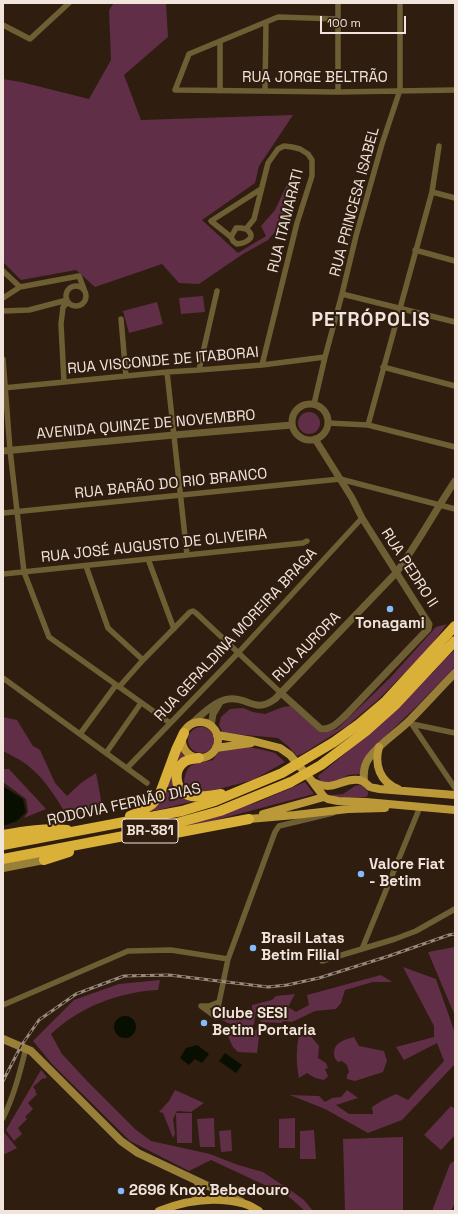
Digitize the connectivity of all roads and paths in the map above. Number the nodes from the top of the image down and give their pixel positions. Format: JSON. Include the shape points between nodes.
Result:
{"nodes":[{"id":1,"x":69,"y":3,"type":"edge"},
{"id":2,"x":338,"y":3,"type":"edge"},
{"id":3,"x":400,"y":3,"type":"edge"},
{"id":4,"x":338,"y":19,"type":"junction"},
{"id":5,"x":266,"y":22,"type":"junction"},
{"id":6,"x":3,"y":25,"type":"edge"},
{"id":7,"x":220,"y":42,"type":"junction"},
{"id":8,"x":400,"y":90,"type":"junction"},
{"id":9,"x":455,"y":90,"type":"edge"},
{"id":10,"x":220,"y":91,"type":"junction"},
{"id":11,"x":265,"y":91,"type":"junction"},
{"id":12,"x":338,"y":92,"type":"junction"},
{"id":13,"x":439,"y":146,"type":"dead end"},
{"id":14,"x":261,"y":189,"type":"junction"},
{"id":15,"x":432,"y":192,"type":"junction"},
{"id":16,"x":455,"y":198,"type":"edge"},
{"id":17,"x":246,"y":229,"type":"junction"},
{"id":18,"x":231,"y":237,"type":"junction"},
{"id":19,"x":415,"y":250,"type":"junction"},
{"id":20,"x":455,"y":261,"type":"edge"},
{"id":21,"x":3,"y":271,"type":"edge"},
{"id":22,"x":20,"y":287,"type":"junction"},
{"id":23,"x":84,"y":289,"type":"junction"},
{"id":24,"x":216,"y":291,"type":"dead end"},
{"id":25,"x":342,"y":294,"type":"junction"},
{"id":26,"x":3,"y":298,"type":"edge"},
{"id":27,"x":67,"y":301,"type":"junction"},
{"id":28,"x":399,"y":309,"type":"junction"},
{"id":29,"x":3,"y":311,"type":"edge"},
{"id":30,"x":121,"y":319,"type":"dead end"},
{"id":31,"x":455,"y":322,"type":"edge"},
{"id":32,"x":325,"y":357,"type":"junction"},
{"id":33,"x":3,"y":359,"type":"edge"},
{"id":34,"x":262,"y":365,"type":"junction"},
{"id":35,"x":383,"y":367,"type":"junction"},
{"id":36,"x":199,"y":370,"type":"junction"},
{"id":37,"x":167,"y":372,"type":"junction"},
{"id":38,"x":126,"y":376,"type":"junction"},
{"id":39,"x":64,"y":382,"type":"junction"},
{"id":40,"x":455,"y":386,"type":"edge"},
{"id":41,"x":4,"y":388,"type":"edge"},
{"id":42,"x":314,"y":404,"type":"junction"},
{"id":43,"x":328,"y":423,"type":"junction"},
{"id":44,"x":292,"y":425,"type":"junction"},
{"id":45,"x":368,"y":425,"type":"junction"},
{"id":46,"x":174,"y":435,"type":"junction"},
{"id":47,"x":315,"y":439,"type":"junction"},
{"id":48,"x":455,"y":447,"type":"edge"},
{"id":49,"x":6,"y":450,"type":"edge"},
{"id":50,"x":340,"y":479,"type":"junction"},
{"id":51,"x":455,"y":481,"type":"edge"},
{"id":52,"x":181,"y":494,"type":"junction"},
{"id":53,"x":439,"y":505,"type":"junction"},
{"id":54,"x":455,"y":509,"type":"edge"},
{"id":55,"x":17,"y":512,"type":"junction"},
{"id":56,"x":3,"y":513,"type":"edge"},
{"id":57,"x":362,"y":518,"type":"junction"},
{"id":58,"x":307,"y":541,"type":"dead end"},
{"id":59,"x":187,"y":555,"type":"junction"},
{"id":60,"x":148,"y":559,"type":"junction"},
{"id":61,"x":86,"y":566,"type":"junction"},
{"id":62,"x":24,"y":572,"type":"junction"},
{"id":63,"x":396,"y":573,"type":"junction"},
{"id":64,"x":3,"y":574,"type":"edge"},
{"id":65,"x":455,"y":626,"type":"edge"},
{"id":66,"x":174,"y":628,"type":"junction"},
{"id":67,"x":455,"y":641,"type":"edge"},
{"id":68,"x":238,"y":653,"type":"junction"},
{"id":69,"x":143,"y":660,"type":"junction"},
{"id":70,"x":455,"y":673,"type":"edge"},
{"id":71,"x":3,"y":678,"type":"edge"},
{"id":72,"x":117,"y":686,"type":"junction"},
{"id":73,"x":281,"y":693,"type":"junction"},
{"id":74,"x":222,"y":700,"type":"junction"},
{"id":75,"x":141,"y":703,"type":"junction"},
{"id":76,"x":411,"y":722,"type":"junction"},
{"id":77,"x":170,"y":723,"type":"junction"},
{"id":78,"x":211,"y":726,"type":"junction"},
{"id":79,"x":187,"y":729,"type":"junction"},
{"id":80,"x":455,"y":733,"type":"edge"},
{"id":81,"x":80,"y":734,"type":"junction"},
{"id":82,"x":217,"y":735,"type":"junction"},
{"id":83,"x":262,"y":743,"type":"junction"},
{"id":84,"x":216,"y":748,"type":"junction"},
{"id":85,"x":379,"y":748,"type":"junction"},
{"id":86,"x":106,"y":753,"type":"junction"},
{"id":87,"x":199,"y":758,"type":"junction"},
{"id":88,"x":127,"y":768,"type":"junction"},
{"id":89,"x":312,"y":781,"type":"junction"},
{"id":90,"x":364,"y":781,"type":"junction"},
{"id":91,"x":147,"y":783,"type":"dead end"},
{"id":92,"x":370,"y":787,"type":"junction"},
{"id":93,"x":455,"y":788,"type":"edge"},
{"id":94,"x":242,"y":790,"type":"junction"},
{"id":95,"x":402,"y":791,"type":"junction"},
{"id":96,"x":428,"y":793,"type":"junction"},
{"id":97,"x":455,"y":795,"type":"edge"},
{"id":98,"x":324,"y":796,"type":"junction"},
{"id":99,"x":366,"y":802,"type":"junction"},
{"id":100,"x":420,"y":807,"type":"junction"},
{"id":101,"x":348,"y":809,"type":"junction"},
{"id":102,"x":455,"y":810,"type":"edge"},
{"id":103,"x":249,"y":819,"type":"junction"},
{"id":104,"x":96,"y":827,"type":"junction"},
{"id":105,"x":79,"y":831,"type":"junction"},
{"id":106,"x":3,"y":835,"type":"edge"},
{"id":107,"x":100,"y":840,"type":"junction"},
{"id":108,"x":88,"y":843,"type":"junction"},
{"id":109,"x":3,"y":845,"type":"edge"},
{"id":110,"x":3,"y":859,"type":"edge"},
{"id":111,"x":44,"y":860,"type":"joint"},
{"id":112,"x":3,"y":868,"type":"edge"},
{"id":113,"x":455,"y":909,"type":"edge"},
{"id":114,"x":362,"y":949,"type":"junction"},
{"id":115,"x":228,"y":959,"type":"junction"},
{"id":116,"x":322,"y":961,"type":"dead end"},
{"id":117,"x":219,"y":1002,"type":"junction"},
{"id":118,"x":3,"y":1005,"type":"edge"},
{"id":119,"x":5,"y":1042,"type":"edge"},
{"id":120,"x":26,"y":1048,"type":"junction"},
{"id":121,"x":3,"y":1118,"type":"edge"},
{"id":122,"x":196,"y":1180,"type":"junction"},
{"id":123,"x":194,"y":1201,"type":"junction"},
{"id":124,"x":247,"y":1204,"type":"junction"},
{"id":125,"x":159,"y":1211,"type":"edge"},
{"id":126,"x":259,"y":1211,"type":"edge"}],
"edges":[{"from":1,"to":6,"type":"street","via":[[30,39]]},
{"from":2,"to":4,"type":"street"},
{"from":3,"to":8,"type":"street","name":"RUA PRINCESA ISABEL"},
{"from":4,"to":5,"type":"street","via":[[278,17]]},
{"from":4,"to":12,"type":"street"},
{"from":5,"to":7,"type":"street"},
{"from":5,"to":11,"type":"street"},
{"from":7,"to":10,"type":"street"},
{"from":7,"to":10,"type":"street","name":"RUA JORGE BELTRÃO","via":[[189,54],[175,90]]},
{"from":8,"to":9,"type":"street","name":"RUA JORGE BELTRÃO"},
{"from":8,"to":12,"type":"street","name":"RUA JORGE BELTRÃO"},
{"from":8,"to":25,"type":"street","name":"RUA PRINCESA ISABEL","via":[[371,183]]},
{"from":10,"to":11,"type":"street","name":"RUA JORGE BELTRÃO"},
{"from":11,"to":12,"type":"street","name":"RUA JORGE BELTRÃO"},
{"from":13,"to":15,"type":"street"},
{"from":14,"to":17,"type":"street","name":"RUA ITAMARATI","via":[[254,219]]},
{"from":14,"to":18,"type":"street","via":[[211,221]]},
{"from":14,"to":34,"type":"street","name":"RUA ITAMARATI","via":[[268,163],[278,149],[284,146],[300,149],[312,160],[312,176],[297,223]]},
{"from":15,"to":16,"type":"street"},
{"from":15,"to":19,"type":"street"},
{"from":17,"to":18,"type":"street","via":[[236,228]]},
{"from":17,"to":18,"type":"street","name":"RUA ITAMARATI","via":[[251,235],[245,243],[237,244]]},
{"from":19,"to":20,"type":"street"},
{"from":19,"to":28,"type":"street"},
{"from":21,"to":22,"type":"street"},
{"from":22,"to":23,"type":"street","via":[[79,276]]},
{"from":22,"to":26,"type":"street"},
{"from":23,"to":27,"type":"street","via":[[78,285],[71,286],[66,291]]},
{"from":23,"to":27,"type":"street","via":[[87,295],[83,304],[76,306]]},
{"from":24,"to":36,"type":"street"},
{"from":25,"to":28,"type":"street"},
{"from":25,"to":32,"type":"street","name":"RUA PRINCESA ISABEL"},
{"from":27,"to":29,"type":"street","via":[[29,310]]},
{"from":27,"to":39,"type":"street","via":[[63,307],[61,324]]},
{"from":28,"to":31,"type":"street"},
{"from":28,"to":35,"type":"street"},
{"from":30,"to":38,"type":"street"},
{"from":32,"to":34,"type":"street","name":"RUA VISCONDE DE ITABORAI"},
{"from":32,"to":42,"type":"street","name":"RUA PRINCESA ISABEL"},
{"from":33,"to":41,"type":"street"},
{"from":34,"to":36,"type":"street","name":"RUA VISCONDE DE ITABORAI"},
{"from":35,"to":40,"type":"street"},
{"from":35,"to":45,"type":"street"},
{"from":36,"to":37,"type":"street","name":"RUA VISCONDE DE ITABORAI"},
{"from":37,"to":38,"type":"street","name":"RUA VISCONDE DE ITABORAI"},
{"from":37,"to":46,"type":"street"},
{"from":38,"to":39,"type":"street","name":"RUA VISCONDE DE ITABORAI"},
{"from":39,"to":41,"type":"street","name":"RUA VISCONDE DE ITABORAI"},
{"from":41,"to":49,"type":"street"},
{"from":42,"to":43,"type":"street","via":[[324,411]]},
{"from":42,"to":44,"type":"street","via":[[297,409]]},
{"from":43,"to":45,"type":"street"},
{"from":43,"to":47,"type":"street","via":[[324,433]]},
{"from":44,"to":46,"type":"street","name":"AVENIDA QUINZE DE NOVEMBRO"},
{"from":44,"to":47,"type":"street","via":[[298,436],[303,439]]},
{"from":45,"to":48,"type":"street"},
{"from":46,"to":49,"type":"street","name":"AVENIDA QUINZE DE NOVEMBRO"},
{"from":46,"to":52,"type":"street"},
{"from":47,"to":50,"type":"street","name":"RUA PEDRO II"},
{"from":49,"to":55,"type":"street"},
{"from":50,"to":52,"type":"street","name":"RUA BARÃO DO RIO BRANCO"},
{"from":50,"to":53,"type":"street"},
{"from":50,"to":57,"type":"street","name":"RUA PEDRO II"},
{"from":51,"to":53,"type":"street","name":"RUA AURORA"},
{"from":52,"to":55,"type":"street","name":"RUA BARÃO DO RIO BRANCO"},
{"from":52,"to":59,"type":"street"},
{"from":53,"to":54,"type":"street"},
{"from":53,"to":63,"type":"street","name":"RUA AURORA"},
{"from":55,"to":56,"type":"street","name":"RUA BARÃO DO RIO BRANCO"},
{"from":55,"to":62,"type":"street"},
{"from":57,"to":63,"type":"street","name":"RUA PEDRO II"},
{"from":57,"to":68,"type":"street","name":"RUA GERALDINA MOREIRA BRAGA"},
{"from":58,"to":59,"type":"street","name":"RUA JOSÉ AUGUSTO DE OLIVEIRA"},
{"from":59,"to":60,"type":"street","name":"RUA JOSÉ AUGUSTO DE OLIVEIRA"},
{"from":60,"to":61,"type":"street","name":"RUA JOSÉ AUGUSTO DE OLIVEIRA"},
{"from":60,"to":66,"type":"street"},
{"from":61,"to":62,"type":"street","name":"RUA JOSÉ AUGUSTO DE OLIVEIRA"},
{"from":61,"to":69,"type":"street","via":[[108,628]]},
{"from":62,"to":64,"type":"street","name":"RUA JOSÉ AUGUSTO DE OLIVEIRA"},
{"from":62,"to":72,"type":"street","via":[[49,637]]},
{"from":63,"to":73,"type":"street","name":"RUA AURORA"},
{"from":63,"to":73,"type":"street","name":"RUA PEDRO II","via":[[429,624],[428,629],[346,715],[332,728],[321,730]]},
{"from":65,"to":94,"type":"highway","name":"RODOVIA FERNÃO DIAS","number":"BR-381","via":[[386,700],[359,724],[282,773]]},
{"from":66,"to":68,"type":"street","via":[[193,611]]},
{"from":66,"to":69,"type":"street"},
{"from":67,"to":107,"type":"highway","name":"RODOVIA FERNÃO DIAS","number":"BR-381","via":[[390,710],[366,731],[321,765],[291,782],[220,812],[145,832]]},
{"from":68,"to":73,"type":"street"},
{"from":68,"to":77,"type":"street","name":"RUA GERALDINA MOREIRA BRAGA"},
{"from":69,"to":72,"type":"street"},
{"from":70,"to":76,"type":"main road"},
{"from":71,"to":81,"type":"street"},
{"from":72,"to":75,"type":"street"},
{"from":72,"to":81,"type":"street"},
{"from":73,"to":74,"type":"street","name":"RUA AURORA","via":[[275,700],[261,706],[238,699]]},
{"from":74,"to":78,"type":"street","via":[[213,714]]},
{"from":74,"to":79,"type":"street"},
{"from":75,"to":77,"type":"street"},
{"from":75,"to":86,"type":"street"},
{"from":76,"to":80,"type":"street"},
{"from":76,"to":85,"type":"main road"},
{"from":76,"to":93,"type":"street"},
{"from":77,"to":88,"type":"street","name":"RUA GERALDINA MOREIRA BRAGA"},
{"from":78,"to":79,"type":"main road","via":[[201,722]]},
{"from":78,"to":82,"type":"main road"},
{"from":79,"to":87,"type":"main road","via":[[183,744],[185,749]]},
{"from":79,"to":104,"type":"highway","via":[[176,750],[159,796],[152,804],[140,812]]},
{"from":81,"to":86,"type":"street"},
{"from":82,"to":83,"type":"main road"},
{"from":82,"to":84,"type":"main road"},
{"from":83,"to":84,"type":"main road"},
{"from":83,"to":89,"type":"main road","via":[[280,748],[290,755]]},
{"from":84,"to":87,"type":"main road","via":[[209,755]]},
{"from":85,"to":90,"type":"main road","via":[[365,766]]},
{"from":85,"to":95,"type":"main road","via":[[377,761],[381,774],[390,785]]},
{"from":86,"to":88,"type":"street"},
{"from":87,"to":94,"type":"highway","number":"BR-381","via":[[185,761],[177,772],[178,785],[187,795],[211,796]]},
{"from":88,"to":91,"type":"street"},
{"from":89,"to":90,"type":"main road","via":[[328,786],[353,780]]},
{"from":89,"to":98,"type":"main road"},
{"from":90,"to":92,"type":"main road"},
{"from":92,"to":95,"type":"main road"},
{"from":92,"to":99,"type":"main road","via":[[372,795]]},
{"from":94,"to":104,"type":"highway","name":"RODOVIA FERNÃO DIAS","number":"BR-381","via":[[182,811]]},
{"from":95,"to":96,"type":"main road"},
{"from":96,"to":97,"type":"main road"},
{"from":96,"to":100,"type":"main road"},
{"from":98,"to":99,"type":"main road","via":[[338,801]]},
{"from":98,"to":103,"type":"main road"},
{"from":99,"to":100,"type":"main road"},
{"from":100,"to":101,"type":"main road"},
{"from":100,"to":102,"type":"main road"},
{"from":100,"to":114,"type":"street"},
{"from":101,"to":103,"type":"main road"},
{"from":101,"to":115,"type":"street","via":[[279,826]]},
{"from":103,"to":107,"type":"highway","via":[[149,838]]},
{"from":104,"to":105,"type":"highway","name":"RODOVIA FERNÃO DIAS","number":"BR-381"},
{"from":105,"to":106,"type":"highway","via":[[51,828]]},
{"from":105,"to":109,"type":"highway","name":"RODOVIA FERNÃO DIAS","number":"BR-381"},
{"from":107,"to":108,"type":"highway","name":"RODOVIA FERNÃO DIAS","number":"BR-381"},
{"from":108,"to":110,"type":"highway","name":"RODOVIA FERNÃO DIAS","number":"BR-381"},
{"from":108,"to":111,"type":"highway","number":"BR-381"},
{"from":111,"to":112,"type":"main road","number":"BR-381"},
{"from":113,"to":114,"type":"street","via":[[416,931]]},
{"from":114,"to":116,"type":"street"},
{"from":115,"to":117,"type":"street"},
{"from":115,"to":118,"type":"street","via":[[171,950],[128,952]]},
{"from":117,"to":117,"type":"street","via":[[216,1017],[202,1006],[209,1006]]},
{"from":119,"to":120,"type":"main road"},
{"from":120,"to":121,"type":"street"},
{"from":120,"to":122,"type":"main road","via":[[121,1140],[138,1153]]},
{"from":122,"to":123,"type":"main road","via":[[201,1187],[201,1196]]},
{"from":122,"to":124,"type":"main road"},
{"from":123,"to":124,"type":"main road","via":[[217,1200]]},
{"from":123,"to":125,"type":"main road"},
{"from":124,"to":126,"type":"main road"}]}
